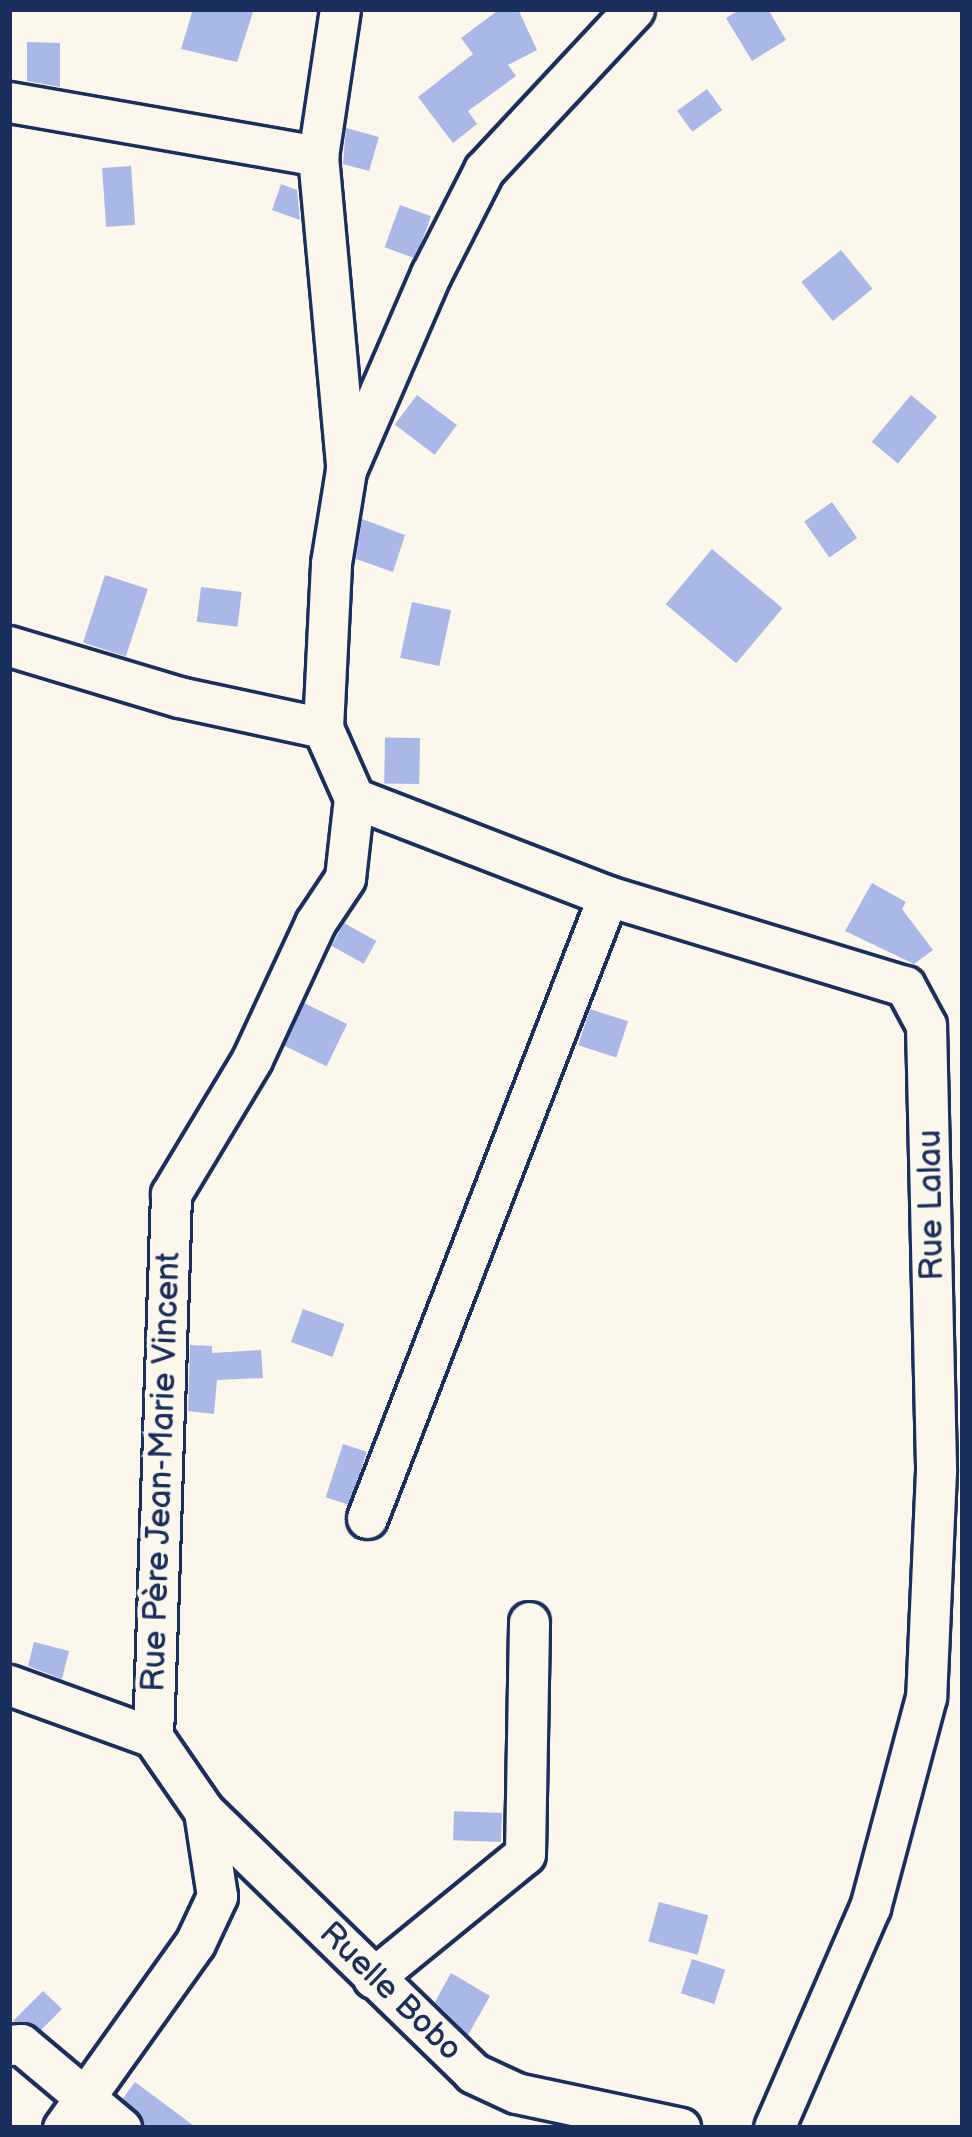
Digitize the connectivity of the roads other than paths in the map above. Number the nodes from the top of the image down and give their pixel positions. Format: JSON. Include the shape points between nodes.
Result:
{"nodes":[{"id":1,"x":340,"y":9,"type":"edge"},
{"id":2,"x":634,"y":9,"type":"edge"},
{"id":3,"x":9,"y":102,"type":"edge"},
{"id":4,"x":318,"y":156,"type":"junction"},
{"id":5,"x":346,"y":470,"type":"junction"},
{"id":6,"x":9,"y":646,"type":"edge"},
{"id":7,"x":323,"y":728,"type":"junction"},
{"id":8,"x":354,"y":798,"type":"junction"},
{"id":9,"x":608,"y":896,"type":"junction"},
{"id":10,"x":368,"y":1518,"type":"dead end"},
{"id":11,"x":529,"y":1622,"type":"dead end"},
{"id":12,"x":9,"y":1685,"type":"edge"},
{"id":13,"x":154,"y":1737,"type":"junction"},
{"id":14,"x":204,"y":1811,"type":"junction"},
{"id":15,"x":373,"y":1978,"type":"junction"},
{"id":16,"x":9,"y":2045,"type":"edge"},
{"id":17,"x":73,"y":2112,"type":"edge"},
{"id":18,"x":121,"y":2128,"type":"edge"},
{"id":19,"x":680,"y":2128,"type":"edge"},
{"id":20,"x":774,"y":2128,"type":"edge"}],
"edges":[{"from":1,"to":4,"type":"street"},
{"from":2,"to":5,"type":"street","via":[[484,170]]},
{"from":3,"to":4,"type":"street"},
{"from":4,"to":5,"type":"street"},
{"from":5,"to":7,"type":"street","via":[[331,562]]},
{"from":6,"to":7,"type":"street","via":[[179,697]]},
{"from":7,"to":8,"type":"street"},
{"from":8,"to":9,"type":"street","name":"Rue Lalau"},
{"from":8,"to":13,"type":"street","name":"Rue Père Jean-Marie Vincent","via":[[345,878],[172,1194]]},
{"from":9,"to":10,"type":"street"},
{"from":9,"to":20,"type":"street","name":"Rue Lalau","via":[[905,986],[926,1025],[936,1471],[926,1697],[871,1907]]},
{"from":11,"to":15,"type":"street","via":[[525,1854]]},
{"from":12,"to":13,"type":"street"},
{"from":13,"to":14,"type":"street","name":"Rue Père Jean-Marie Vincent"},
{"from":14,"to":15,"type":"street","name":"Ruelle Bobo"},
{"from":14,"to":17,"type":"street","name":"Rue Père Jean-Marie Vincent","via":[[217,1896],[195,1943]]},
{"from":15,"to":19,"type":"street","name":"Ruelle Bobo","via":[[473,2073],[516,2093]]},
{"from":16,"to":17,"type":"street","via":[[21,2044]]},
{"from":17,"to":18,"type":"street"}]}
